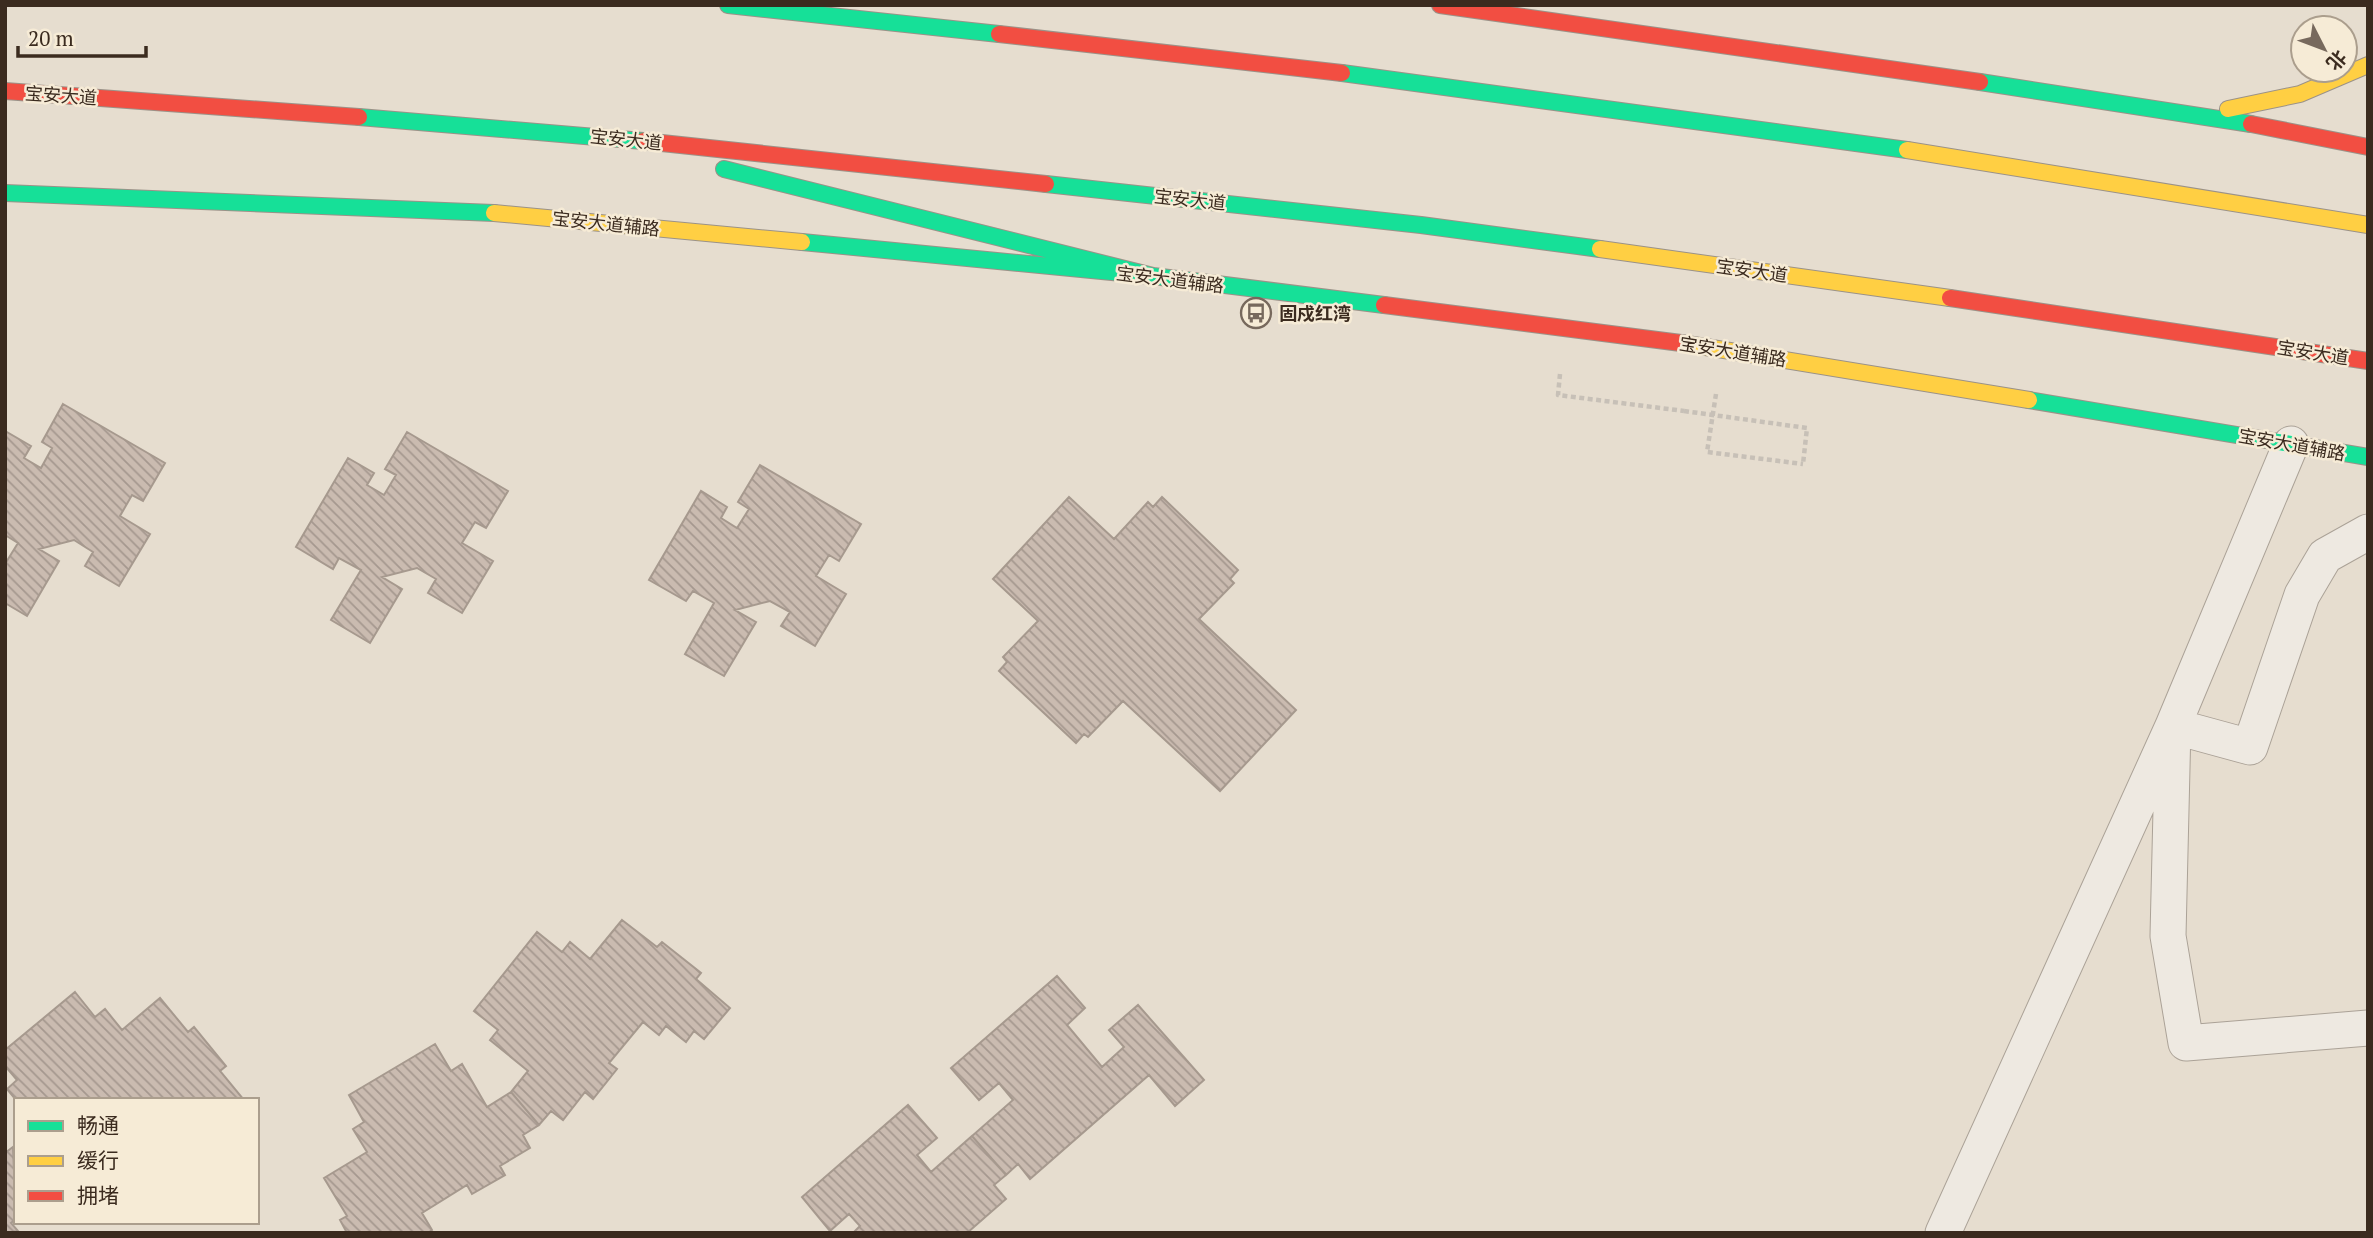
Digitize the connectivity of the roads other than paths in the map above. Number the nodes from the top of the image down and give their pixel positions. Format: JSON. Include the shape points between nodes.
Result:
{"nodes":[{"id":1,"x":728,"y":5,"type":"edge"},
{"id":2,"x":1440,"y":5,"type":"edge"},
{"id":3,"x":2368,"y":65,"type":"edge"},
{"id":4,"x":5,"y":91,"type":"edge"},
{"id":5,"x":2197,"y":113,"type":"junction"},
{"id":6,"x":583,"y":134,"type":"junction"},
{"id":7,"x":2368,"y":147,"type":"edge"},
{"id":8,"x":5,"y":193,"type":"edge"},
{"id":9,"x":2368,"y":225,"type":"edge"},
{"id":10,"x":1153,"y":276,"type":"junction"},
{"id":11,"x":2368,"y":361,"type":"edge"},
{"id":12,"x":2291,"y":444,"type":"junction"},
{"id":13,"x":2368,"y":457,"type":"edge"},
{"id":14,"x":2368,"y":532,"type":"edge"},
{"id":15,"x":2173,"y":726,"type":"junction"},
{"id":16,"x":2368,"y":1028,"type":"edge"},
{"id":17,"x":1943,"y":1233,"type":"edge"}],
"edges":[{"from":1,"to":9,"type":"main road","via":[[1478,88],[2035,169]]},
{"from":2,"to":5,"type":"main road"},
{"from":3,"to":5,"type":"main road","via":[[2329,86],[2276,103]]},
{"from":4,"to":6,"type":"main road","name":"宝安大道"},
{"from":5,"to":7,"type":"main road"},
{"from":6,"to":10,"type":"main road"},
{"from":6,"to":11,"type":"main road","name":"宝安大道","via":[[1421,225]]},
{"from":8,"to":10,"type":"main road","name":"宝安大道辅路","via":[[457,209]]},
{"from":10,"to":12,"type":"main road","name":"宝安大道辅路","via":[[1704,346]]},
{"from":12,"to":13,"type":"main road","name":"宝安大道辅路"},
{"from":12,"to":15,"type":"street"},
{"from":14,"to":15,"type":"street","via":[[2325,556],[2302,595],[2250,747]]},
{"from":15,"to":16,"type":"street","via":[[2168,936],[2186,1043]]},
{"from":15,"to":17,"type":"street"}]}
